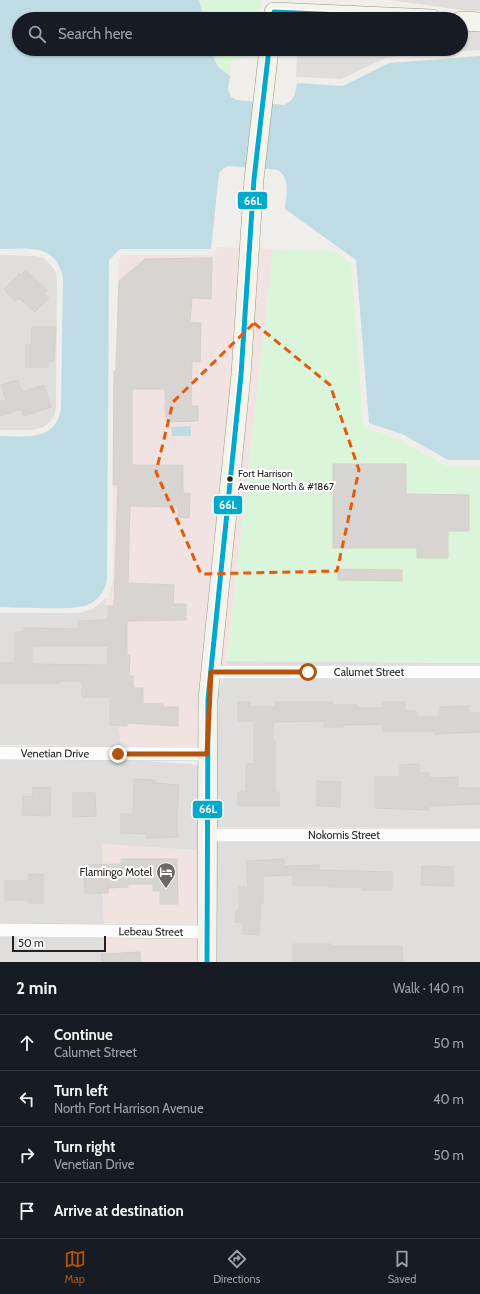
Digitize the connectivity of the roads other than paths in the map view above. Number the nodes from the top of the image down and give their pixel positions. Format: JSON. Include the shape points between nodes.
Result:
{"nodes":[{"id":1,"x":275,"y":10,"type":"edge"},
{"id":2,"x":310,"y":12,"type":"edge"},
{"id":3,"x":468,"y":21,"type":"edge"},
{"id":4,"x":480,"y":22,"type":"edge"},
{"id":5,"x":268,"y":56,"type":"edge"},
{"id":6,"x":211,"y":672,"type":"junction"},
{"id":7,"x":480,"y":672,"type":"edge"},
{"id":8,"x":0,"y":753,"type":"edge"},
{"id":9,"x":207,"y":754,"type":"junction"},
{"id":10,"x":207,"y":835,"type":"junction"},
{"id":11,"x":480,"y":835,"type":"edge"},
{"id":12,"x":0,"y":930,"type":"edge"},
{"id":13,"x":207,"y":932,"type":"junction"},
{"id":14,"x":207,"y":962,"type":"edge"}],
"edges":[{"from":1,"to":2,"type":"main road"},
{"from":3,"to":4,"type":"main road"},
{"from":5,"to":6,"type":"main road","via":[[254,179],[241,375]]},
{"from":6,"to":7,"type":"street","name":"Calumet Street"},
{"from":6,"to":9,"type":"main road"},
{"from":8,"to":9,"type":"street","name":"Venetian Drive"},
{"from":9,"to":10,"type":"main road"},
{"from":10,"to":11,"type":"street","name":"Nokomis Street"},
{"from":10,"to":13,"type":"main road"},
{"from":12,"to":13,"type":"street","name":"Lebeau Street"},
{"from":13,"to":14,"type":"main road"}]}
